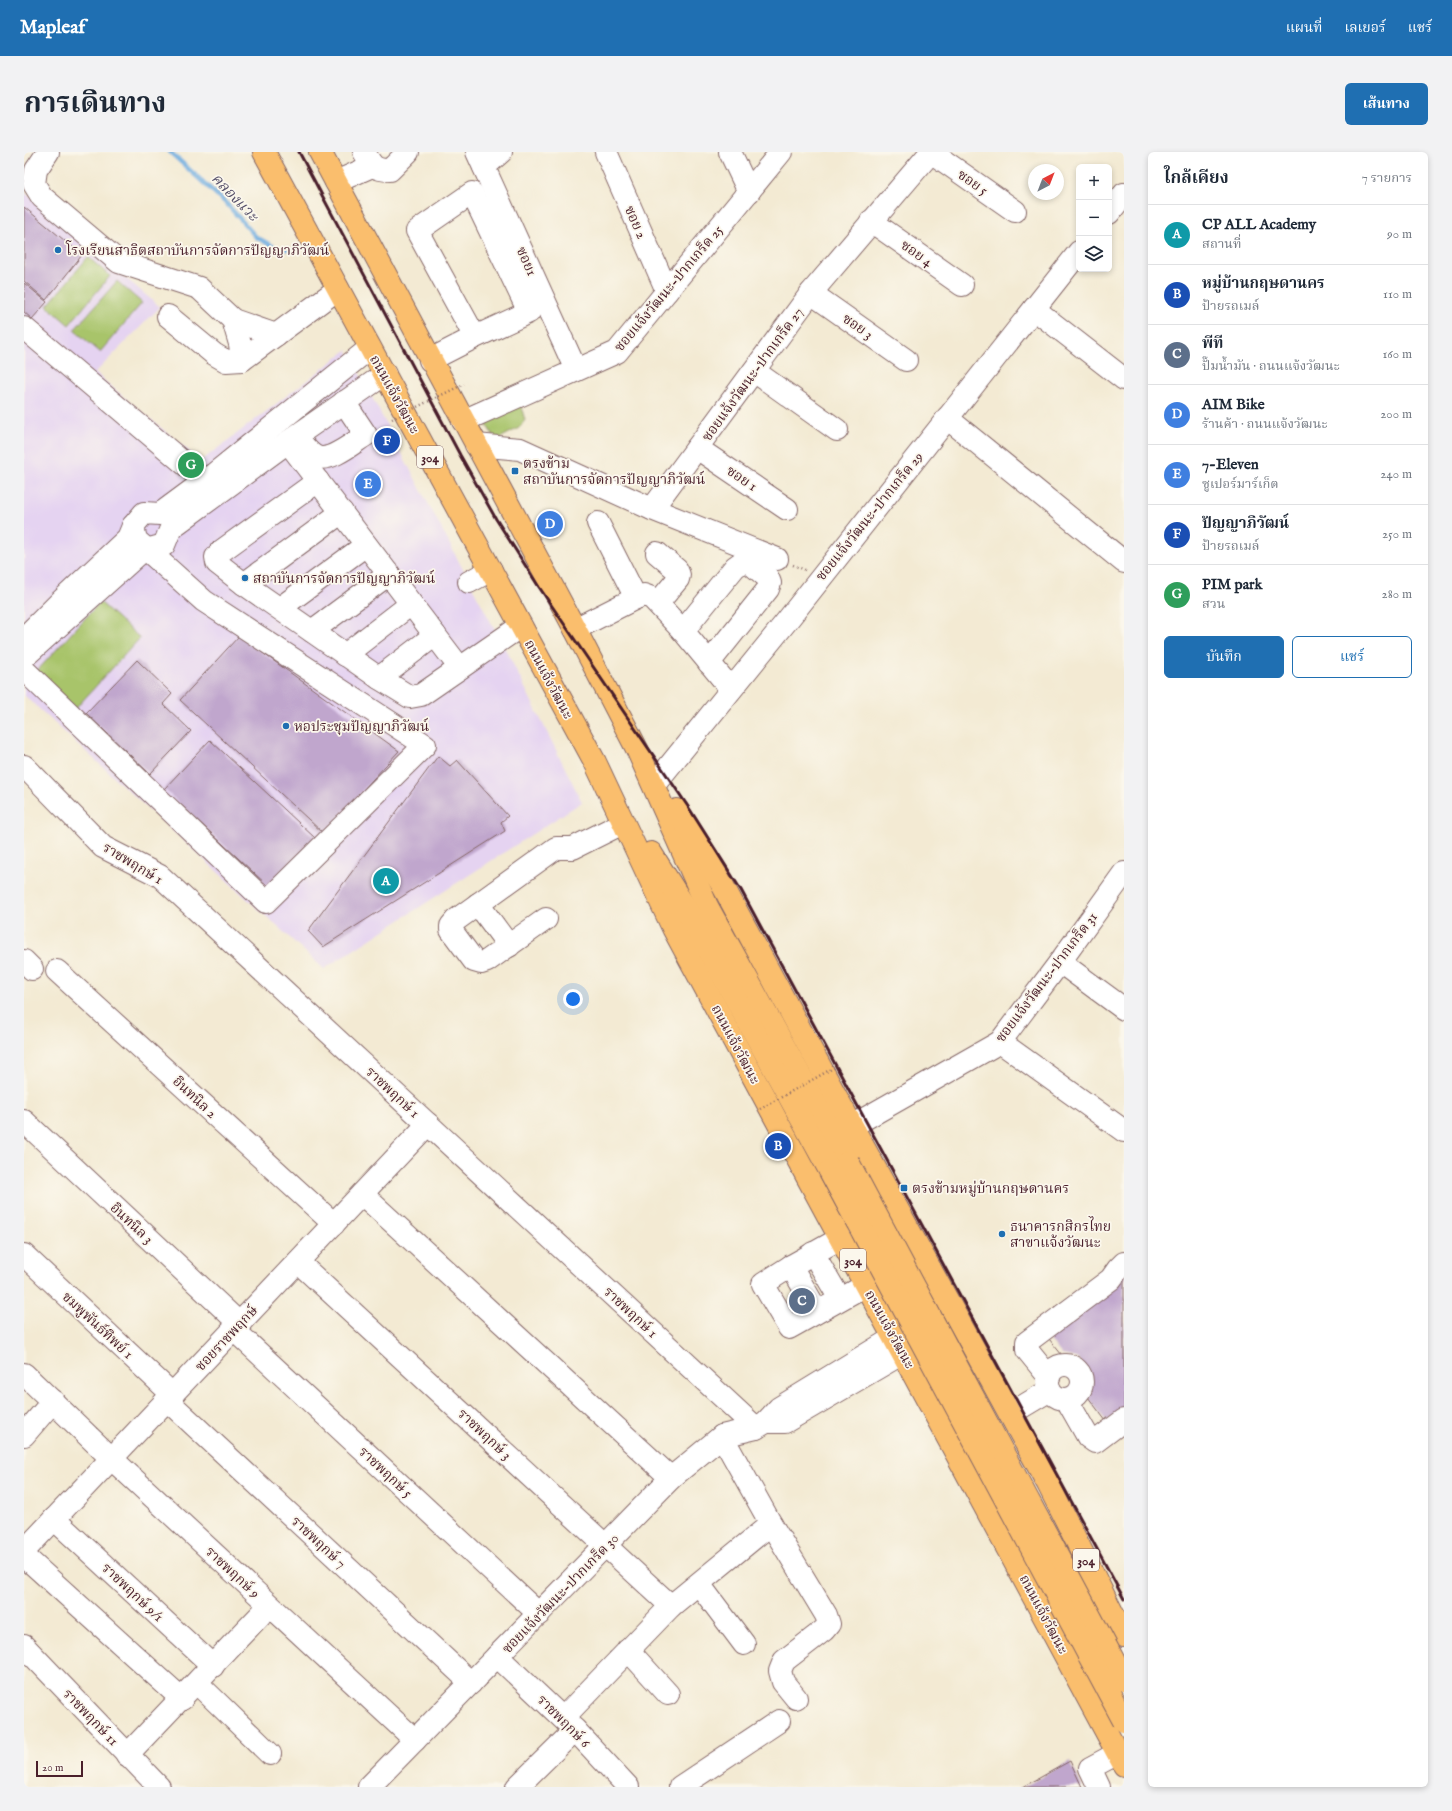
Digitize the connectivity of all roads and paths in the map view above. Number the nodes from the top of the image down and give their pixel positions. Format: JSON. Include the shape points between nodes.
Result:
{"nodes":[{"id":1,"x":48,"y":152,"type":"edge"},
{"id":2,"x":264,"y":152,"type":"edge"},
{"id":3,"x":320,"y":152,"type":"edge"},
{"id":4,"x":408,"y":152,"type":"edge"},
{"id":5,"x":501,"y":152,"type":"edge"},
{"id":6,"x":606,"y":152,"type":"edge"},
{"id":7,"x":730,"y":152,"type":"edge"},
{"id":8,"x":781,"y":152,"type":"edge"},
{"id":9,"x":931,"y":152,"type":"edge"},
{"id":10,"x":368,"y":159,"type":"edge"},
{"id":11,"x":480,"y":159,"type":"edge"},
{"id":12,"x":336,"y":182,"type":"junction"},
{"id":13,"x":749,"y":192,"type":"junction"},
{"id":14,"x":1124,"y":194,"type":"edge"},
{"id":15,"x":1112,"y":209,"type":"edge"},
{"id":16,"x":1015,"y":211,"type":"dead end"},
{"id":17,"x":871,"y":222,"type":"junction"},
{"id":18,"x":1076,"y":256,"type":"edge"},
{"id":19,"x":962,"y":285,"type":"dead end"},
{"id":20,"x":338,"y":289,"type":"junction"},
{"id":21,"x":667,"y":291,"type":"junction"},
{"id":22,"x":811,"y":293,"type":"junction"},
{"id":23,"x":1034,"y":308,"type":"junction"},
{"id":24,"x":168,"y":316,"type":"dead end"},
{"id":25,"x":233,"y":320,"type":"junction"},
{"id":26,"x":24,"y":328,"type":"edge"},
{"id":27,"x":276,"y":335,"type":"junction"},
{"id":28,"x":475,"y":337,"type":"junction"},
{"id":29,"x":370,"y":348,"type":"junction"},
{"id":30,"x":242,"y":360,"type":"junction"},
{"id":31,"x":430,"y":360,"type":"junction"},
{"id":32,"x":906,"y":360,"type":"dead end"},
{"id":33,"x":576,"y":370,"type":"junction"},
{"id":34,"x":754,"y":371,"type":"junction"},
{"id":35,"x":385,"y":374,"type":"junction"},
{"id":36,"x":1124,"y":379,"type":"edge"},
{"id":37,"x":464,"y":384,"type":"dead end"},
{"id":38,"x":344,"y":402,"type":"junction"},
{"id":39,"x":948,"y":418,"type":"junction"},
{"id":40,"x":392,"y":420,"type":"dead end"},
{"id":41,"x":463,"y":422,"type":"junction"},
{"id":42,"x":837,"y":430,"type":"dead end"},
{"id":43,"x":292,"y":439,"type":"junction"},
{"id":44,"x":476,"y":445,"type":"junction"},
{"id":45,"x":697,"y":448,"type":"junction"},
{"id":46,"x":205,"y":481,"type":"junction"},
{"id":47,"x":318,"y":481,"type":"junction"},
{"id":48,"x":652,"y":509,"type":"junction"},
{"id":49,"x":787,"y":509,"type":"dead end"},
{"id":50,"x":342,"y":512,"type":"junction"},
{"id":51,"x":166,"y":521,"type":"junction"},
{"id":52,"x":598,"y":523,"type":"dead end"},
{"id":53,"x":133,"y":526,"type":"junction"},
{"id":54,"x":366,"y":545,"type":"junction"},
{"id":55,"x":145,"y":549,"type":"junction"},
{"id":56,"x":657,"y":553,"type":"dead end"},
{"id":57,"x":777,"y":559,"type":"joint"},
{"id":58,"x":1124,"y":562,"type":"edge"},
{"id":59,"x":491,"y":570,"type":"junction"},
{"id":60,"x":389,"y":574,"type":"junction"},
{"id":61,"x":822,"y":576,"type":"junction"},
{"id":62,"x":469,"y":582,"type":"dead end"},
{"id":63,"x":244,"y":584,"type":"junction"},
{"id":64,"x":636,"y":598,"type":"junction"},
{"id":65,"x":658,"y":603,"type":"junction"},
{"id":66,"x":411,"y":604,"type":"junction"},
{"id":67,"x":280,"y":608,"type":"junction"},
{"id":68,"x":521,"y":626,"type":"junction"},
{"id":69,"x":575,"y":629,"type":"junction"},
{"id":70,"x":312,"y":631,"type":"junction"},
{"id":71,"x":683,"y":631,"type":"junction"},
{"id":72,"x":435,"y":635,"type":"junction"},
{"id":73,"x":24,"y":639,"type":"edge"},
{"id":74,"x":346,"y":654,"type":"junction"},
{"id":75,"x":24,"y":657,"type":"edge"},
{"id":76,"x":709,"y":663,"type":"junction"},
{"id":77,"x":460,"y":668,"type":"junction"},
{"id":78,"x":24,"y":670,"type":"edge"},
{"id":79,"x":379,"y":678,"type":"junction"},
{"id":80,"x":731,"y":689,"type":"junction"},
{"id":81,"x":636,"y":749,"type":"junction"},
{"id":82,"x":595,"y":762,"type":"junction"},
{"id":83,"x":24,"y":766,"type":"edge"},
{"id":84,"x":658,"y":780,"type":"junction"},
{"id":85,"x":623,"y":822,"type":"junction"},
{"id":86,"x":1121,"y":882,"type":"edge"},
{"id":87,"x":478,"y":904,"type":"junction"},
{"id":88,"x":546,"y":919,"type":"dead end"},
{"id":89,"x":509,"y":946,"type":"junction"},
{"id":90,"x":1060,"y":962,"type":"junction"},
{"id":91,"x":57,"y":971,"type":"dead end"},
{"id":92,"x":1124,"y":1009,"type":"edge"},
{"id":93,"x":1000,"y":1042,"type":"junction"},
{"id":94,"x":837,"y":1066,"type":"dead end"},
{"id":95,"x":760,"y":1109,"type":"dead end"},
{"id":96,"x":24,"y":1121,"type":"edge"},
{"id":97,"x":428,"y":1124,"type":"junction"},
{"id":98,"x":852,"y":1126,"type":"junction"},
{"id":99,"x":1124,"y":1131,"type":"edge"},
{"id":100,"x":839,"y":1167,"type":"junction"},
{"id":101,"x":362,"y":1194,"type":"junction"},
{"id":102,"x":334,"y":1224,"type":"junction"},
{"id":103,"x":841,"y":1238,"type":"junction"},
{"id":104,"x":814,"y":1253,"type":"junction"},
{"id":105,"x":24,"y":1254,"type":"edge"},
{"id":106,"x":298,"y":1262,"type":"junction"},
{"id":107,"x":1124,"y":1263,"type":"edge"},
{"id":108,"x":791,"y":1266,"type":"junction"},
{"id":109,"x":866,"y":1285,"type":"junction"},
{"id":110,"x":840,"y":1299,"type":"junction"},
{"id":111,"x":817,"y":1312,"type":"junction"},
{"id":112,"x":237,"y":1327,"type":"junction"},
{"id":113,"x":899,"y":1345,"type":"junction"},
{"id":114,"x":24,"y":1374,"type":"edge"},
{"id":115,"x":1055,"y":1389,"type":"junction"},
{"id":116,"x":170,"y":1398,"type":"junction"},
{"id":117,"x":53,"y":1401,"type":"junction"},
{"id":118,"x":1010,"y":1414,"type":"junction"},
{"id":119,"x":1124,"y":1420,"type":"edge"},
{"id":120,"x":761,"y":1425,"type":"junction"},
{"id":121,"x":24,"y":1435,"type":"edge"},
{"id":122,"x":722,"y":1436,"type":"junction"},
{"id":123,"x":112,"y":1459,"type":"junction"},
{"id":124,"x":671,"y":1478,"type":"junction"},
{"id":125,"x":1048,"y":1484,"type":"junction"},
{"id":126,"x":990,"y":1515,"type":"junction"},
{"id":127,"x":54,"y":1518,"type":"junction"},
{"id":128,"x":771,"y":1524,"type":"junction"},
{"id":129,"x":606,"y":1545,"type":"junction"},
{"id":130,"x":24,"y":1551,"type":"edge"},
{"id":131,"x":24,"y":1556,"type":"edge"},
{"id":132,"x":699,"y":1584,"type":"junction"},
{"id":133,"x":269,"y":1606,"type":"junction"},
{"id":134,"x":671,"y":1606,"type":"junction"},
{"id":135,"x":539,"y":1614,"type":"junction"},
{"id":136,"x":1124,"y":1636,"type":"edge"},
{"id":137,"x":744,"y":1644,"type":"dead end"},
{"id":138,"x":24,"y":1646,"type":"edge"},
{"id":139,"x":628,"y":1650,"type":"junction"},
{"id":140,"x":497,"y":1656,"type":"junction"},
{"id":141,"x":213,"y":1666,"type":"junction"},
{"id":142,"x":1124,"y":1680,"type":"edge"},
{"id":143,"x":197,"y":1683,"type":"junction"},
{"id":144,"x":471,"y":1683,"type":"junction"},
{"id":145,"x":668,"y":1694,"type":"dead end"},
{"id":146,"x":796,"y":1698,"type":"dead end"},
{"id":147,"x":182,"y":1699,"type":"junction"},
{"id":148,"x":779,"y":1721,"type":"dead end"},
{"id":149,"x":1124,"y":1721,"type":"edge"},
{"id":150,"x":569,"y":1724,"type":"junction"},
{"id":151,"x":415,"y":1740,"type":"junction"},
{"id":152,"x":270,"y":1754,"type":"dead end"},
{"id":153,"x":127,"y":1755,"type":"junction"},
{"id":154,"x":1121,"y":1759,"type":"edge"},
{"id":155,"x":617,"y":1783,"type":"edge"},
{"id":156,"x":159,"y":1787,"type":"edge"},
{"id":157,"x":369,"y":1787,"type":"edge"},
{"id":158,"x":517,"y":1787,"type":"edge"},
{"id":159,"x":680,"y":1787,"type":"edge"},
{"id":160,"x":1099,"y":1787,"type":"edge"}],
"edges":[{"from":1,"to":25,"type":"street","via":[[36,170],[34,184],[42,197],[119,262],[198,288]]},
{"from":2,"to":20,"type":"main road","name":"ถนนแจ้งวัฒนะ","number":"304"},
{"from":3,"to":12,"type":"main road","name":"ถนนแจ้งวัฒนะ","number":"304"},
{"from":4,"to":10,"type":"street","via":[[390,170],[381,170]]},
{"from":5,"to":11,"type":"street"},
{"from":6,"to":21,"type":"street","name":"ซอย 2"},
{"from":7,"to":13,"type":"street"},
{"from":8,"to":13,"type":"street","name":"ซอยแจ้งวัฒนะ-ปากเกร็ด 25"},
{"from":9,"to":16,"type":"street","name":"ซอย 5"},
{"from":9,"to":17,"type":"street","name":"ซอยแจ้งวัฒนะ-ปากเกร็ด 27"},
{"from":10,"to":12,"type":"street"},
{"from":11,"to":33,"type":"street","name":"ซอย1"},
{"from":12,"to":31,"type":"main road","name":"ถนนแจ้งวัฒนะ","number":"304"},
{"from":13,"to":21,"type":"street","name":"ซอยแจ้งวัฒนะ-ปากเกร็ด 25"},
{"from":14,"to":15,"type":"street"},
{"from":17,"to":19,"type":"street","name":"ซอย 4"},
{"from":17,"to":22,"type":"street","name":"ซอยแจ้งวัฒนะ-ปากเกร็ด 27"},
{"from":18,"to":23,"type":"street","name":"ซอยแจ้งวัฒนะ-ปากเกร็ด 29"},
{"from":20,"to":27,"type":"street"},
{"from":20,"to":29,"type":"main road","name":"ถนนแจ้งวัฒนะ","number":"304"},
{"from":21,"to":33,"type":"street","name":"ซอยแจ้งวัฒนะ-ปากเกร็ด 25","via":[[617,352]]},
{"from":22,"to":32,"type":"street","name":"ซอย 3"},
{"from":22,"to":34,"type":"street","name":"ซอยแจ้งวัฒนะ-ปากเกร็ด 27"},
{"from":23,"to":36,"type":"street"},
{"from":23,"to":39,"type":"street","name":"ซอยแจ้งวัฒนะ-ปากเกร็ด 29"},
{"from":24,"to":30,"type":"street","via":[[214,354],[226,361]]},
{"from":25,"to":27,"type":"street"},
{"from":25,"to":30,"type":"street"},
{"from":26,"to":46,"type":"street"},
{"from":27,"to":30,"type":"street"},
{"from":28,"to":28,"type":"street","via":[[417,230],[472,193],[529,312]]},
{"from":28,"to":31,"type":"street"},
{"from":29,"to":35,"type":"main road","name":"ถนนแจ้งวัฒนะ","number":"304"},
{"from":29,"to":46,"type":"street"},
{"from":31,"to":41,"type":"main road","name":"ถนนแจ้งวัฒนะ","number":"304"},
{"from":33,"to":41,"type":"street","name":"ซอยแจ้งวัฒนะ-ปากเกร็ด 25"},
{"from":34,"to":42,"type":"street"},
{"from":34,"to":45,"type":"street","name":"ซอยแจ้งวัฒนะ-ปากเกร็ด 27"},
{"from":35,"to":38,"type":"street"},
{"from":35,"to":59,"type":"main road","name":"ถนนแจ้งวัฒนะ","number":"304"},
{"from":37,"to":40,"type":"path","bridge":true},
{"from":38,"to":43,"type":"street"},
{"from":38,"to":43,"type":"street","via":[[366,435],[325,458],[317,457]]},
{"from":39,"to":58,"type":"street"},
{"from":39,"to":61,"type":"street","name":"ซอยแจ้งวัฒนะ-ปากเกร็ด 29"},
{"from":41,"to":44,"type":"main road","name":"ถนนแจ้งวัฒนะ","number":"304"},
{"from":43,"to":47,"type":"street"},
{"from":43,"to":51,"type":"street"},
{"from":44,"to":48,"type":"street","via":[[520,449]]},
{"from":44,"to":69,"type":"main road","name":"ถนนแจ้งวัฒนะ","number":"304"},
{"from":45,"to":48,"type":"street","name":"ซอยแจ้งวัฒนะ-ปากเกร็ด 27"},
{"from":45,"to":49,"type":"street","name":"ซอย 1"},
{"from":46,"to":51,"type":"street"},
{"from":47,"to":50,"type":"street"},
{"from":47,"to":63,"type":"street","via":[[216,557],[217,562]]},
{"from":48,"to":57,"type":"street"},
{"from":50,"to":54,"type":"street"},
{"from":50,"to":63,"type":"street"},
{"from":51,"to":53,"type":"street","via":[[144,513]]},
{"from":51,"to":55,"type":"street","via":[[164,545]]},
{"from":52,"to":64,"type":"street"},
{"from":53,"to":55,"type":"street","via":[[136,540]]},
{"from":53,"to":73,"type":"street","via":[[128,538]]},
{"from":54,"to":60,"type":"street"},
{"from":54,"to":67,"type":"street"},
{"from":55,"to":75,"type":"street"},
{"from":55,"to":78,"type":"street","via":[[204,601],[425,744],[266,902]]},
{"from":56,"to":65,"type":"street","via":[[677,570],[679,575]]},
{"from":57,"to":61,"type":"path"},
{"from":59,"to":62,"type":"street"},
{"from":59,"to":68,"type":"main road","name":"ถนนแจ้งวัฒนะ","number":"304"},
{"from":60,"to":66,"type":"street"},
{"from":60,"to":70,"type":"street"},
{"from":61,"to":80,"type":"street","name":"ซอยแจ้งวัฒนะ-ปากเกร็ด 29"},
{"from":63,"to":67,"type":"street"},
{"from":64,"to":65,"type":"street","via":[[644,595]]},
{"from":64,"to":69,"type":"street"},
{"from":65,"to":71,"type":"street"},
{"from":66,"to":72,"type":"street"},
{"from":66,"to":74,"type":"street"},
{"from":67,"to":70,"type":"street"},
{"from":68,"to":77,"type":"street"},
{"from":68,"to":82,"type":"main road","name":"ถนนแจ้งวัฒนะ","number":"304"},
{"from":69,"to":81,"type":"main road","name":"ถนนแจ้งวัฒนะ","number":"304"},
{"from":70,"to":74,"type":"street"},
{"from":71,"to":76,"type":"street"},
{"from":71,"to":76,"type":"street","via":[[735,567],[742,562],[749,562],[768,578],[768,589]]},
{"from":72,"to":77,"type":"street"},
{"from":72,"to":79,"type":"street"},
{"from":74,"to":79,"type":"street"},
{"from":76,"to":80,"type":"street"},
{"from":77,"to":79,"type":"street","via":[[421,695],[410,697]]},
{"from":80,"to":84,"type":"street","name":"ซอยแจ้งวัฒนะ-ปากเกร็ด 29"},
{"from":81,"to":84,"type":"main road","name":"ถนนแจ้งวัฒนะ","number":"304"},
{"from":81,"to":100,"type":"main road","name":"ถนนแจ้งวัฒนะ","via":[[707,906]]},
{"from":82,"to":85,"type":"main road","name":"ถนนแจ้งวัฒนะ","number":"304"},
{"from":82,"to":100,"type":"main road","name":"ถนนแจ้งวัฒนะ","via":[[688,912]]},
{"from":83,"to":97,"type":"street","name":"ราชพฤกษ์ 1","via":[[104,847],[160,876]]},
{"from":84,"to":98,"type":"main road","name":"ถนนแจ้งวัฒนะ","number":"304","via":[[723,886]]},
{"from":85,"to":87,"type":"street","via":[[573,848],[556,848]]},
{"from":85,"to":103,"type":"main road","name":"ถนนแจ้งวัฒนะ","number":"304","via":[[673,928]]},
{"from":86,"to":90,"type":"street","name":"ซอยแจ้งวัฒนะ-ปากเกร็ด 31"},
{"from":87,"to":89,"type":"street"},
{"from":87,"to":89,"type":"street","via":[[456,920],[451,930],[474,961],[481,963]]},
{"from":88,"to":89,"type":"street"},
{"from":90,"to":92,"type":"street"},
{"from":90,"to":93,"type":"street","name":"ซอยแจ้งวัฒนะ-ปากเกร็ด 31"},
{"from":91,"to":102,"type":"street","name":"อินทนิล 2"},
{"from":93,"to":98,"type":"street","name":"ซอยแจ้งวัฒนะ-ปากเกร็ด 31"},
{"from":93,"to":99,"type":"street"},
{"from":94,"to":95,"type":"path","bridge":true},
{"from":96,"to":112,"type":"street","name":"อินทนิล 3"},
{"from":97,"to":101,"type":"street","name":"ซอยราชพฤกษ์"},
{"from":97,"to":120,"type":"street","name":"ราชพฤกษ์ 1"},
{"from":98,"to":118,"type":"main road","name":"ถนนแจ้งวัฒนะ","number":"304"},
{"from":100,"to":142,"type":"main road","name":"ถนนแจ้งวัฒนะ","bridge":true},
{"from":100,"to":149,"type":"main road","name":"ถนนแจ้งวัฒนะ","bridge":true},
{"from":101,"to":102,"type":"street","name":"ซอยราชพฤกษ์"},
{"from":101,"to":124,"type":"street"},
{"from":102,"to":106,"type":"street","name":"ซอยราชพฤกษ์"},
{"from":103,"to":104,"type":"street"},
{"from":103,"to":109,"type":"main road","name":"ถนนแจ้งวัฒนะ","number":"304"},
{"from":104,"to":108,"type":"street"},
{"from":104,"to":110,"type":"street"},
{"from":105,"to":116,"type":"street","name":"ชมพูพันธ์ทิพย์ 1"},
{"from":106,"to":112,"type":"street","name":"ซอยราชพฤกษ์"},
{"from":106,"to":129,"type":"street","name":"ราชพฤกษ์ 3"},
{"from":107,"to":115,"type":"street","via":[[1111,1279],[1027,1342],[1027,1350]]},
{"from":108,"to":111,"type":"street"},
{"from":108,"to":111,"type":"street","via":[[763,1284],[789,1328]]},
{"from":109,"to":110,"type":"street"},
{"from":109,"to":113,"type":"main road","name":"ถนนแจ้งวัฒนะ","number":"304"},
{"from":110,"to":111,"type":"street"},
{"from":112,"to":116,"type":"street","name":"ซอยราชพฤกษ์"},
{"from":112,"to":135,"type":"street","name":"ราชพฤกษ์ 5"},
{"from":113,"to":120,"type":"street","name":"ซอยแจ้งวัฒนะ-ปากเกร็ด 30","via":[[785,1422]]},
{"from":113,"to":126,"type":"main road","name":"ถนนแจ้งวัฒนะ","number":"304"},
{"from":114,"to":117,"type":"street","name":"ราชพฤกษ์ 9"},
{"from":115,"to":118,"type":"street"},
{"from":115,"to":119,"type":"street","via":[[1088,1437],[1095,1442]]},
{"from":116,"to":123,"type":"street","name":"ซอยราชพฤกษ์"},
{"from":116,"to":144,"type":"street","name":"ราชพฤกษ์ 7"},
{"from":117,"to":121,"type":"street"},
{"from":117,"to":123,"type":"street","name":"ราชพฤกษ์ 9"},
{"from":118,"to":125,"type":"main road","name":"ถนนแจ้งวัฒนะ","number":"304"},
{"from":120,"to":122,"type":"street","name":"ซอยแจ้งวัฒนะ-ปากเกร็ด 30"},
{"from":122,"to":124,"type":"street","name":"ซอยแจ้งวัฒนะ-ปากเกร็ด 30"},
{"from":122,"to":128,"type":"street"},
{"from":123,"to":127,"type":"street","name":"ซอยราชพฤกษ์"},
{"from":123,"to":133,"type":"street","name":"ราชพฤกษ์ 9"},
{"from":124,"to":129,"type":"street","name":"ซอยแจ้งวัฒนะ-ปากเกร็ด 30"},
{"from":125,"to":126,"type":"main road","via":[[1050,1538],[1039,1546],[1031,1549]]},
{"from":125,"to":136,"type":"main road","name":"ถนนแจ้งวัฒนะ","number":"304"},
{"from":126,"to":154,"type":"main road","name":"ถนนแจ้งวัฒนะ","number":"304"},
{"from":127,"to":130,"type":"street","name":"ซอยราชพฤกษ์"},
{"from":127,"to":141,"type":"street","name":"ราชพฤกษ์ 9/1"},
{"from":128,"to":132,"type":"street"},
{"from":128,"to":146,"type":"street","via":[[829,1624],[784,1661],[780,1671],[783,1682]]},
{"from":129,"to":134,"type":"street","name":"ราชพฤกษ์ 3"},
{"from":129,"to":135,"type":"street","name":"ซอยแจ้งวัฒนะ-ปากเกร็ด 30"},
{"from":131,"to":147,"type":"street"},
{"from":132,"to":134,"type":"street"},
{"from":132,"to":137,"type":"street"},
{"from":133,"to":141,"type":"street"},
{"from":133,"to":151,"type":"street","name":"ราชพฤกษ์ 9"},
{"from":134,"to":139,"type":"street"},
{"from":135,"to":140,"type":"street","name":"ซอยแจ้งวัฒนะ-ปากเกร็ด 30"},
{"from":138,"to":153,"type":"street","name":"ราชพฤกษ์ 11"},
{"from":139,"to":145,"type":"street"},
{"from":139,"to":150,"type":"street"},
{"from":140,"to":144,"type":"street","name":"ซอยแจ้งวัฒนะ-ปากเกร็ด 30"},
{"from":140,"to":150,"type":"street","name":"ราชพฤกษ์ 6"},
{"from":141,"to":143,"type":"street"},
{"from":143,"to":147,"type":"street"},
{"from":143,"to":152,"type":"street"},
{"from":144,"to":151,"type":"street","name":"ซอยแจ้งวัฒนะ-ปากเกร็ด 30"},
{"from":147,"to":153,"type":"street"},
{"from":148,"to":159,"type":"street"},
{"from":150,"to":155,"type":"street","name":"ราชพฤกษ์ 6"},
{"from":150,"to":158,"type":"street"},
{"from":151,"to":157,"type":"street","name":"ซอยแจ้งวัฒนะ-ปากเกร็ด 30"},
{"from":153,"to":156,"type":"street","name":"ราชพฤกษ์ 11"},
{"from":154,"to":160,"type":"street","via":[[1090,1768]]}]}
